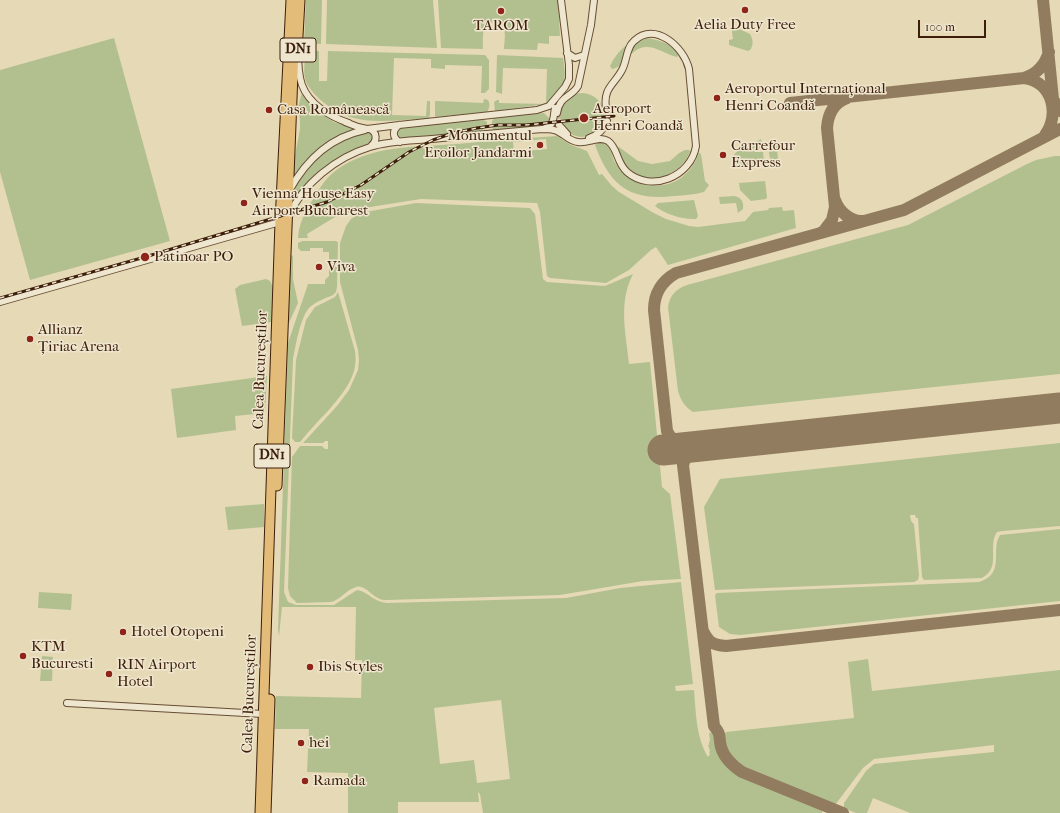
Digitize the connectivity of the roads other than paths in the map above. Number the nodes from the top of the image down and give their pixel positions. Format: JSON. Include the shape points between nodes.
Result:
{"nodes":[{"id":1,"x":284,"y":0,"type":"edge"},
{"id":2,"x":291,"y":0,"type":"edge"},
{"id":3,"x":296,"y":0,"type":"edge"},
{"id":4,"x":300,"y":0,"type":"edge"},
{"id":5,"x":561,"y":0,"type":"edge"},
{"id":6,"x":594,"y":0,"type":"edge"},
{"id":7,"x":292,"y":19,"type":"junction"},
{"id":8,"x":298,"y":46,"type":"junction"},
{"id":9,"x":567,"y":53,"type":"junction"},
{"id":10,"x":584,"y":55,"type":"junction"},
{"id":11,"x":579,"y":79,"type":"junction"},
{"id":12,"x":289,"y":99,"type":"junction"},
{"id":13,"x":606,"y":108,"type":"tunnel mouth"},
{"id":14,"x":557,"y":113,"type":"tunnel mouth"},
{"id":15,"x":607,"y":120,"type":"tunnel mouth"},
{"id":16,"x":345,"y":122,"type":"junction"},
{"id":17,"x":399,"y":125,"type":"junction"},
{"id":18,"x":558,"y":125,"type":"tunnel mouth"},
{"id":19,"x":376,"y":127,"type":"junction"},
{"id":20,"x":368,"y":129,"type":"junction"},
{"id":21,"x":542,"y":130,"type":"junction"},
{"id":22,"x":400,"y":142,"type":"junction"},
{"id":23,"x":371,"y":146,"type":"junction"},
{"id":24,"x":288,"y":192,"type":"junction"},
{"id":25,"x":283,"y":221,"type":"junction"},
{"id":26,"x":0,"y":302,"type":"edge"},
{"id":27,"x":67,"y":703,"type":"dead end"},
{"id":28,"x":263,"y":714,"type":"junction"},
{"id":29,"x":260,"y":813,"type":"edge"},
{"id":30,"x":266,"y":813,"type":"edge"}],
"edges":[{"from":1,"to":12,"type":"highway","number":"DN1","via":[[283,76]]},
{"from":2,"to":7,"type":"highway","name":"Calea Bucureștilor","number":"DN1"},
{"from":3,"to":7,"type":"highway","name":"Calea Bucureștilor","number":"DN1"},
{"from":4,"to":8,"type":"highway","number":"DN1"},
{"from":5,"to":9,"type":"street"},
{"from":6,"to":10,"type":"street"},
{"from":7,"to":12,"type":"highway","name":"Calea Bucureștilor","number":"DN1"},
{"from":8,"to":12,"type":"highway","number":"DN1","via":[[295,89]]},
{"from":8,"to":16,"type":"street","via":[[299,70],[304,91],[321,109]]},
{"from":9,"to":10,"type":"street","via":[[575,58]]},
{"from":9,"to":17,"type":"street","via":[[568,82],[547,108]]},
{"from":10,"to":11,"type":"street"},
{"from":11,"to":14,"type":"street","via":[[577,88],[562,100]]},
{"from":11,"to":21,"type":"street","via":[[558,101],[552,124]]},
{"from":12,"to":24,"type":"highway","name":"Calea Bucureștilor","number":"DN1"},
{"from":12,"to":25,"type":"highway","name":"Calea Bucureștilor","number":"DN1"},
{"from":13,"to":21,"type":"street","via":[[606,92],[622,70],[634,41],[648,34],[671,41],[688,64],[695,140],[694,154],[688,165],[670,178],[658,181],[641,179],[630,175],[623,168],[614,148],[606,140],[576,142],[555,130]]},
{"from":15,"to":18,"type":"street","via":[[598,134],[582,139],[570,136]]},
{"from":16,"to":19,"type":"street"},
{"from":16,"to":20,"type":"street"},
{"from":17,"to":19,"type":"street"},
{"from":17,"to":22,"type":"street","via":[[395,128],[394,134]]},
{"from":19,"to":20,"type":"street"},
{"from":20,"to":23,"type":"street","via":[[374,131],[376,136]]},
{"from":20,"to":24,"type":"street","via":[[341,138],[319,152],[302,170]]},
{"from":21,"to":22,"type":"street"},
{"from":22,"to":23,"type":"street"},
{"from":23,"to":25,"type":"street","via":[[327,169],[308,188]]},
{"from":24,"to":25,"type":"highway","name":"Calea Bucureștilor","number":"DN1"},
{"from":25,"to":26,"type":"street"},
{"from":25,"to":28,"type":"highway","name":"Calea Bucureștilor","number":"DN1"},
{"from":25,"to":30,"type":"highway","name":"Calea Bucureștilor","number":"DN1"},
{"from":27,"to":28,"type":"street"},
{"from":28,"to":29,"type":"highway","name":"Calea Bucureștilor","number":"DN1"}]}
